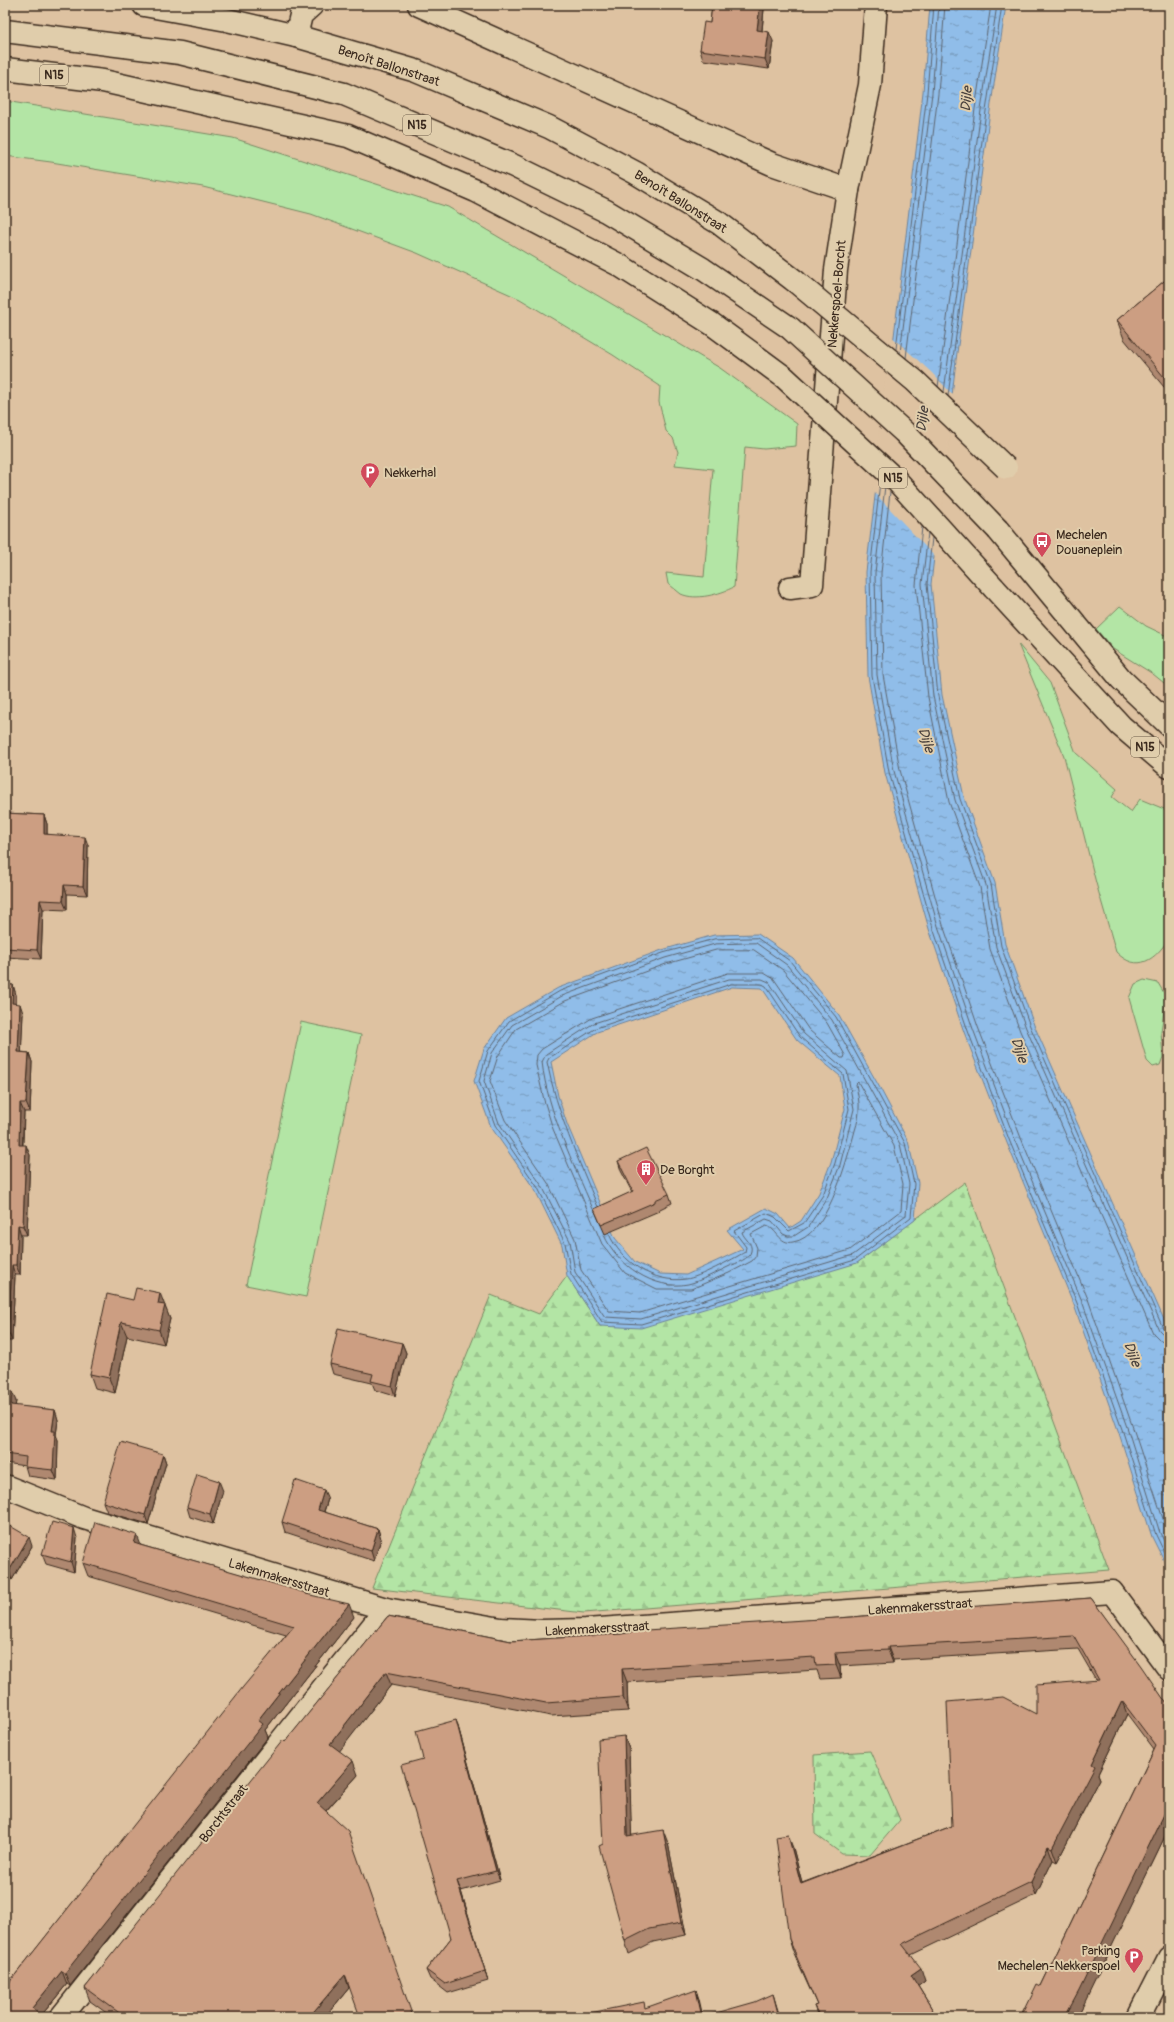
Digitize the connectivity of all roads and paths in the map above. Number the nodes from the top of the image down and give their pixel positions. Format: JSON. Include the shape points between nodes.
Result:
{"nodes":[{"id":1,"x":144,"y":5,"type":"edge"},
{"id":2,"x":312,"y":5,"type":"edge"},
{"id":3,"x":420,"y":5,"type":"edge"},
{"id":4,"x":876,"y":5,"type":"edge"},
{"id":5,"x":5,"y":31,"type":"edge"},
{"id":6,"x":296,"y":36,"type":"junction"},
{"id":7,"x":5,"y":69,"type":"edge"},
{"id":8,"x":848,"y":190,"type":"junction"},
{"id":9,"x":1010,"y":473,"type":"dead end"},
{"id":10,"x":790,"y":588,"type":"dead end"},
{"id":11,"x":1169,"y":725,"type":"edge"},
{"id":12,"x":1169,"y":767,"type":"edge"},
{"id":13,"x":5,"y":1486,"type":"edge"},
{"id":14,"x":386,"y":1609,"type":"junction"},
{"id":15,"x":1169,"y":1669,"type":"edge"},
{"id":16,"x":1169,"y":1958,"type":"edge"},
{"id":17,"x":61,"y":2017,"type":"edge"},
{"id":18,"x":1138,"y":2017,"type":"edge"}],
"edges":[{"from":1,"to":6,"type":"street","name":"Benoît Ballonstraat"},
{"from":2,"to":6,"type":"street","via":[[301,15]]},
{"from":3,"to":8,"type":"street","via":[[772,164]]},
{"from":4,"to":8,"type":"street","name":"Nekkerspoel-Borcht","via":[[870,85]]},
{"from":5,"to":11,"type":"street","number":"N15","bridge":true,"via":[[180,54],[344,94],[514,166],[606,211],[703,269],[790,328],[904,432],[998,530],[1121,679]]},
{"from":6,"to":9,"type":"street","name":"Benoît Ballonstraat","bridge":true,"via":[[416,71],[549,127],[636,173],[719,223],[795,281],[915,380]]},
{"from":7,"to":12,"type":"street","number":"N15","bridge":true,"via":[[103,82],[348,136],[476,191],[619,265],[712,324],[784,378],[897,481],[1121,726]]},
{"from":8,"to":10,"type":"street","name":"Nekkerspoel-Borcht","via":[[836,270],[812,585]]},
{"from":13,"to":14,"type":"street","name":"Lakenmakersstraat","via":[[84,1518]]},
{"from":14,"to":15,"type":"street","name":"Lakenmakersstraat","via":[[501,1629],[586,1630],[1112,1592]]},
{"from":14,"to":17,"type":"street","name":"Borchtstraat"},
{"from":16,"to":18,"type":"street"}]}
